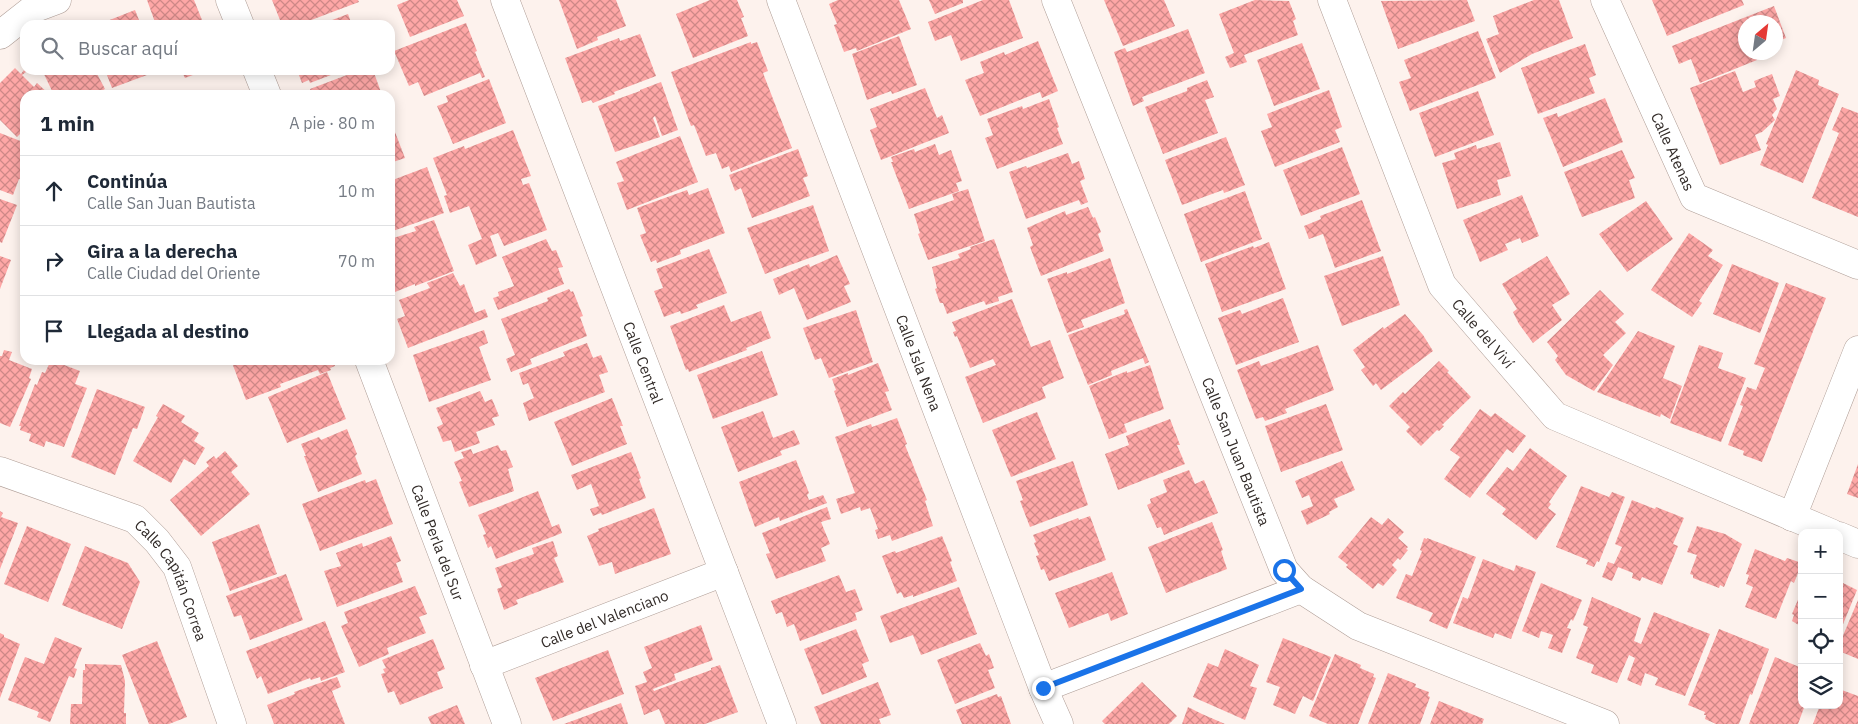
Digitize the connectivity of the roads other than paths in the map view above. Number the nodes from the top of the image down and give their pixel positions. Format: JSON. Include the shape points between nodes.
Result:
{"nodes":[{"id":1,"x":57,"y":0,"type":"edge"},
{"id":2,"x":230,"y":0,"type":"edge"},
{"id":3,"x":505,"y":0,"type":"edge"},
{"id":4,"x":781,"y":0,"type":"edge"},
{"id":5,"x":1056,"y":0,"type":"edge"},
{"id":6,"x":1332,"y":0,"type":"edge"},
{"id":7,"x":1605,"y":0,"type":"edge"},
{"id":8,"x":20,"y":20,"type":"edge"},
{"id":9,"x":20,"y":20,"type":"edge"},
{"id":10,"x":238,"y":20,"type":"edge"},
{"id":11,"x":0,"y":36,"type":"edge"},
{"id":12,"x":259,"y":75,"type":"edge"},
{"id":13,"x":265,"y":90,"type":"edge"},
{"id":14,"x":1858,"y":265,"type":"edge"},
{"id":15,"x":1858,"y":350,"type":"edge"},
{"id":16,"x":371,"y":365,"type":"edge"},
{"id":17,"x":0,"y":471,"type":"edge"},
{"id":18,"x":1792,"y":517,"type":"junction"},
{"id":19,"x":1820,"y":529,"type":"edge"},
{"id":20,"x":1843,"y":538,"type":"edge"},
{"id":21,"x":1858,"y":544,"type":"edge"},
{"id":22,"x":724,"y":572,"type":"junction"},
{"id":23,"x":1301,"y":589,"type":"junction"},
{"id":24,"x":484,"y":665,"type":"junction"},
{"id":25,"x":1043,"y":688,"type":"junction"},
{"id":26,"x":232,"y":724,"type":"edge"},
{"id":27,"x":507,"y":724,"type":"edge"},
{"id":28,"x":782,"y":724,"type":"edge"},
{"id":29,"x":1059,"y":724,"type":"edge"},
{"id":30,"x":1605,"y":724,"type":"edge"}],
"edges":[{"from":1,"to":8,"type":"street","via":[[33,10]]},
{"from":2,"to":10,"type":"street"},
{"from":3,"to":22,"type":"street","name":"Calle Central"},
{"from":4,"to":25,"type":"street","name":"Calle Isla Nena"},
{"from":5,"to":23,"type":"street","name":"Calle San Juan Bautista","via":[[1284,570]]},
{"from":6,"to":18,"type":"street","name":"Calle del Viví","via":[[1442,285],[1555,416]]},
{"from":7,"to":14,"type":"street","name":"Calle Atenas","via":[[1694,197]]},
{"from":9,"to":11,"type":"street"},
{"from":12,"to":13,"type":"street"},
{"from":15,"to":18,"type":"street"},
{"from":16,"to":24,"type":"street","name":"Calle Perla del Sur"},
{"from":17,"to":26,"type":"street","name":"Calle Capitán Correa","via":[[135,519],[156,541],[177,567]]},
{"from":18,"to":19,"type":"street","name":"Calle del Viví"},
{"from":20,"to":21,"type":"street"},
{"from":22,"to":24,"type":"street","name":"Calle del Valenciano"},
{"from":22,"to":28,"type":"street","name":"Calle Central"},
{"from":23,"to":25,"type":"street"},
{"from":23,"to":30,"type":"street","name":"Calle San Juan Bautista","via":[[1358,626]]},
{"from":24,"to":27,"type":"street","name":"Calle Perla del Sur"},
{"from":25,"to":29,"type":"street","name":"Calle Isla Nena"}]}
